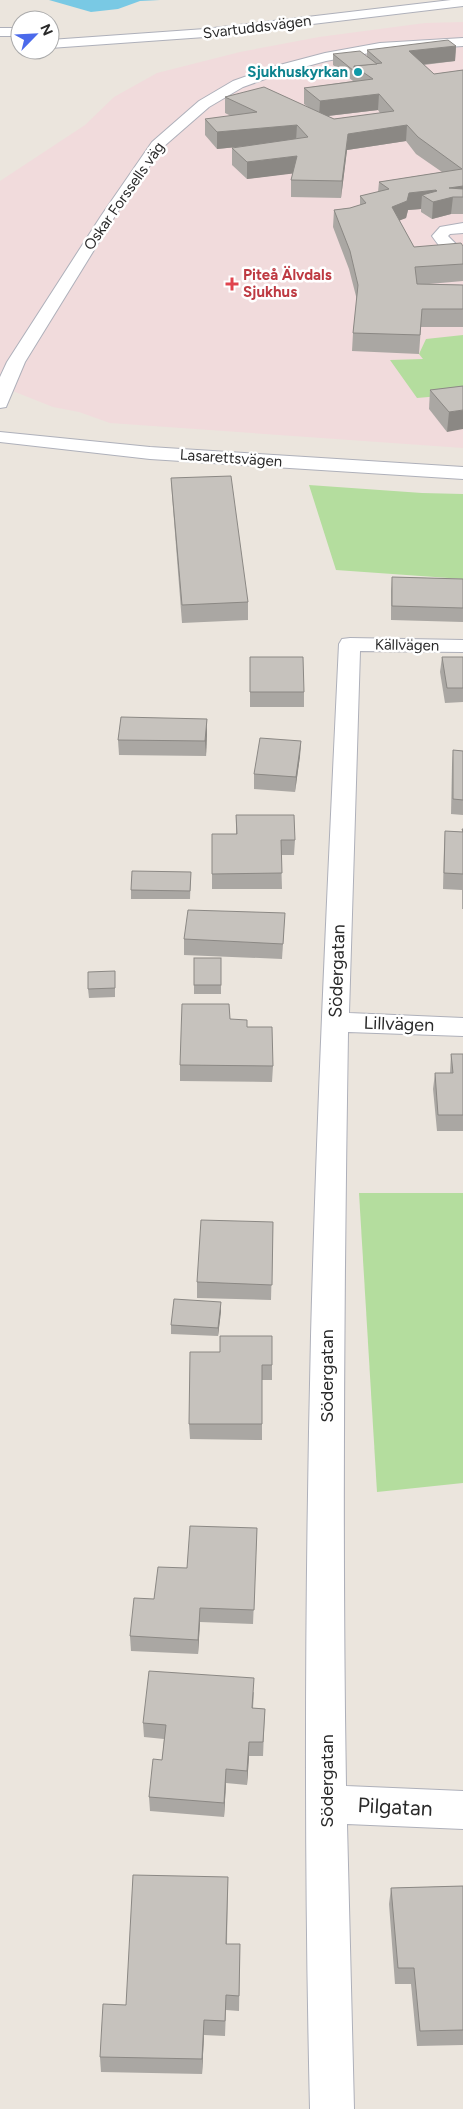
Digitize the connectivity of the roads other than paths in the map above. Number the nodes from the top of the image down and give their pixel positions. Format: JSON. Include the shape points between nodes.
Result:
{"nodes":[{"id":1,"x":463,"y":2,"type":"edge"},
{"id":2,"x":239,"y":17,"type":"dead end"},
{"id":3,"x":123,"y":28,"type":"dead end"},
{"id":4,"x":463,"y":42,"type":"edge"},
{"id":5,"x":60,"y":44,"type":"edge"},
{"id":6,"x":463,"y":228,"type":"edge"},
{"id":7,"x":463,"y":259,"type":"edge"},
{"id":8,"x":0,"y":403,"type":"edge"},
{"id":9,"x":0,"y":437,"type":"edge"},
{"id":10,"x":463,"y":473,"type":"edge"},
{"id":11,"x":350,"y":644,"type":"joint"},
{"id":12,"x":463,"y":646,"type":"edge"},
{"id":13,"x":335,"y":1022,"type":"junction"},
{"id":14,"x":463,"y":1027,"type":"edge"},
{"id":15,"x":327,"y":1804,"type":"junction"},
{"id":16,"x":463,"y":1810,"type":"edge"},
{"id":17,"x":332,"y":2109,"type":"edge"}],
"edges":[{"from":1,"to":5,"type":"street","name":"Svartuddsvägen","via":[[223,32]]},
{"from":2,"to":3,"type":"street","name":"Svartuddsvägen"},
{"from":4,"to":8,"type":"street","name":"Oskar Forssells väg","via":[[380,47],[325,57],[238,84],[204,104],[159,142],[130,183],[16,362]]},
{"from":6,"to":7,"type":"street","via":[[445,230],[440,236]]},
{"from":9,"to":10,"type":"street","name":"Lasarettsvägen","via":[[150,453]]},
{"from":11,"to":12,"type":"street","name":"Källvägen"},
{"from":11,"to":13,"type":"street","name":"Södergatan"},
{"from":13,"to":14,"type":"street","name":"Lillvägen"},
{"from":13,"to":15,"type":"street","name":"Södergatan","via":[[326,1346]]},
{"from":15,"to":16,"type":"street","name":"Pilgatan"},
{"from":15,"to":17,"type":"street","name":"Södergatan"}]}
